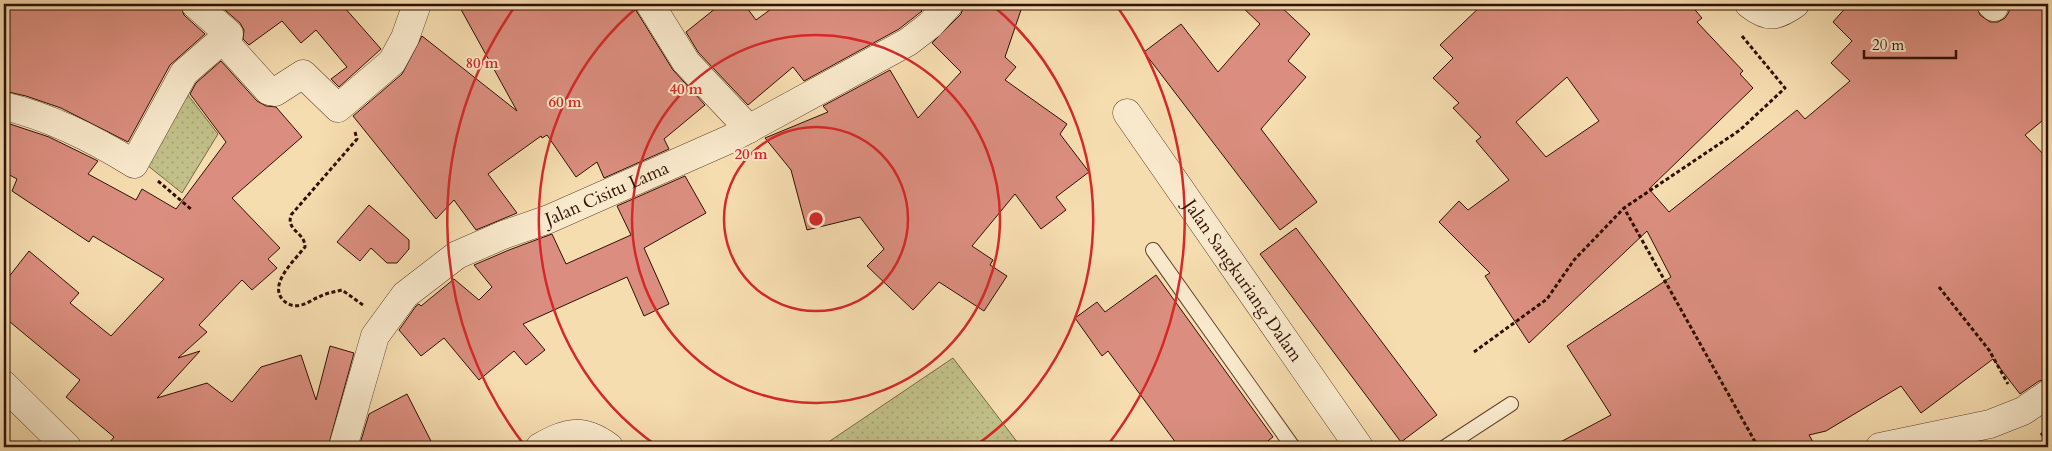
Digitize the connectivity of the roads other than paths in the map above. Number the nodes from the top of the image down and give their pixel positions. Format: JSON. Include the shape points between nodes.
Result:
{"nodes":[{"id":1,"x":195,"y":4,"type":"edge"},
{"id":2,"x":417,"y":4,"type":"edge"},
{"id":3,"x":949,"y":4,"type":"edge"},
{"id":4,"x":1749,"y":4,"type":"edge"},
{"id":5,"x":1795,"y":4,"type":"edge"},
{"id":6,"x":657,"y":6,"type":"edge"},
{"id":7,"x":226,"y":37,"type":"junction"},
{"id":8,"x":4,"y":106,"type":"edge"},
{"id":9,"x":1127,"y":113,"type":"dead end"},
{"id":10,"x":749,"y":129,"type":"junction"},
{"id":11,"x":1153,"y":250,"type":"dead end"},
{"id":12,"x":4,"y":385,"type":"edge"},
{"id":13,"x":2048,"y":394,"type":"edge"},
{"id":14,"x":1511,"y":404,"type":"dead end"},
{"id":15,"x":67,"y":447,"type":"edge"},
{"id":16,"x":343,"y":447,"type":"edge"},
{"id":17,"x":540,"y":447,"type":"edge"},
{"id":18,"x":609,"y":447,"type":"edge"},
{"id":19,"x":1293,"y":447,"type":"edge"},
{"id":20,"x":1359,"y":447,"type":"edge"},
{"id":21,"x":1445,"y":447,"type":"edge"},
{"id":22,"x":1880,"y":447,"type":"edge"}],
"edges":[{"from":1,"to":7,"type":"street"},
{"from":2,"to":7,"type":"street","via":[[392,62],[338,108],[302,74],[274,92],[269,91]]},
{"from":3,"to":10,"type":"street","name":"Jalan Cisitu Lama","via":[[908,42]]},
{"from":4,"to":5,"type":"street","via":[[1761,13],[1779,15]]},
{"from":6,"to":10,"type":"street","via":[[686,62]]},
{"from":7,"to":8,"type":"street","via":[[184,73],[134,164],[60,125]]},
{"from":9,"to":20,"type":"street","name":"Jalan Sangkuriang Dalam"},
{"from":10,"to":16,"type":"street","name":"Jalan Cisitu Lama","via":[[549,219],[457,255],[405,295],[375,336]]},
{"from":11,"to":19,"type":"lane"},
{"from":12,"to":15,"type":"street"},
{"from":13,"to":22,"type":"street","via":[[2023,411],[1990,424]]},
{"from":14,"to":21,"type":"lane"},
{"from":17,"to":18,"type":"street","via":[[561,435],[581,433]]}]}
